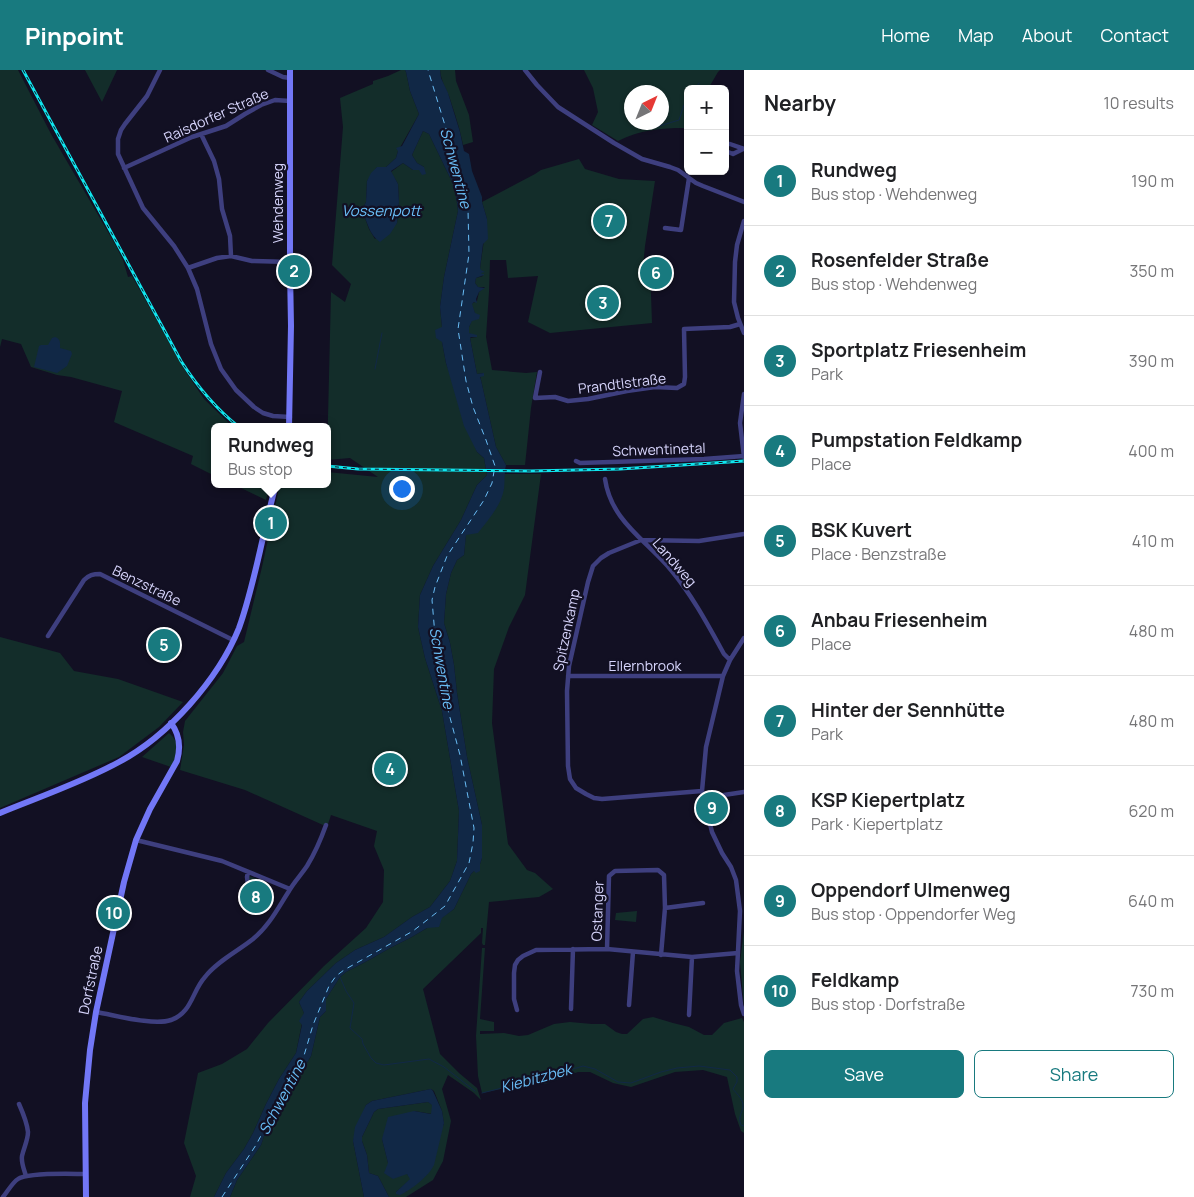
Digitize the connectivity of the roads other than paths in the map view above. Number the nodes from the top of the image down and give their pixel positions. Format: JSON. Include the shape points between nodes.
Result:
{"nodes":[{"id":1,"x":160,"y":70,"type":"edge"},
{"id":2,"x":268,"y":70,"type":"edge"},
{"id":3,"x":290,"y":70,"type":"edge"},
{"id":4,"x":525,"y":70,"type":"edge"},
{"id":5,"x":290,"y":78,"type":"junction"},
{"id":6,"x":290,"y":101,"type":"junction"},
{"id":7,"x":201,"y":134,"type":"junction"},
{"id":8,"x":729,"y":144,"type":"edge"},
{"id":9,"x":743,"y":149,"type":"edge"},
{"id":10,"x":729,"y":152,"type":"edge"},
{"id":11,"x":124,"y":168,"type":"junction"},
{"id":12,"x":689,"y":178,"type":"junction"},
{"id":13,"x":744,"y":202,"type":"edge"},
{"id":14,"x":744,"y":221,"type":"edge"},
{"id":15,"x":665,"y":228,"type":"dead end"},
{"id":16,"x":231,"y":256,"type":"junction"},
{"id":17,"x":290,"y":262,"type":"junction"},
{"id":18,"x":188,"y":268,"type":"junction"},
{"id":19,"x":740,"y":324,"type":"junction"},
{"id":20,"x":744,"y":333,"type":"edge"},
{"id":21,"x":540,"y":372,"type":"dead end"},
{"id":22,"x":744,"y":394,"type":"edge"},
{"id":23,"x":290,"y":418,"type":"junction"},
{"id":24,"x":289,"y":423,"type":"edge"},
{"id":25,"x":742,"y":424,"type":"edge"},
{"id":26,"x":744,"y":457,"type":"edge"},
{"id":27,"x":576,"y":461,"type":"dead end"},
{"id":28,"x":605,"y":479,"type":"dead end"},
{"id":29,"x":275,"y":488,"type":"edge"},
{"id":30,"x":744,"y":534,"type":"edge"},
{"id":31,"x":641,"y":540,"type":"junction"},
{"id":32,"x":48,"y":636,"type":"dead end"},
{"id":33,"x":744,"y":638,"type":"edge"},
{"id":34,"x":233,"y":640,"type":"junction"},
{"id":35,"x":730,"y":660,"type":"junction"},
{"id":36,"x":568,"y":676,"type":"junction"},
{"id":37,"x":723,"y":676,"type":"junction"},
{"id":38,"x":171,"y":723,"type":"junction"},
{"id":39,"x":702,"y":791,"type":"junction"},
{"id":40,"x":744,"y":792,"type":"edge"},
{"id":41,"x":704,"y":798,"type":"junction"},
{"id":42,"x":0,"y":813,"type":"edge"},
{"id":43,"x":326,"y":825,"type":"dead end"},
{"id":44,"x":136,"y":840,"type":"junction"},
{"id":45,"x":248,"y":872,"type":"junction"},
{"id":46,"x":290,"y":889,"type":"junction"},
{"id":47,"x":704,"y":903,"type":"dead end"},
{"id":48,"x":251,"y":908,"type":"dead end"},
{"id":49,"x":665,"y":908,"type":"junction"},
{"id":50,"x":573,"y":949,"type":"junction"},
{"id":51,"x":608,"y":949,"type":"junction"},
{"id":52,"x":633,"y":952,"type":"junction"},
{"id":53,"x":738,"y":953,"type":"junction"},
{"id":54,"x":662,"y":955,"type":"junction"},
{"id":55,"x":692,"y":957,"type":"junction"},
{"id":56,"x":629,"y":1005,"type":"dead end"},
{"id":57,"x":571,"y":1009,"type":"dead end"},
{"id":58,"x":518,"y":1010,"type":"dead end"},
{"id":59,"x":96,"y":1012,"type":"junction"},
{"id":60,"x":744,"y":1014,"type":"edge"},
{"id":61,"x":688,"y":1015,"type":"dead end"},
{"id":62,"x":19,"y":1104,"type":"dead end"},
{"id":63,"x":85,"y":1174,"type":"junction"},
{"id":64,"x":26,"y":1176,"type":"junction"},
{"id":65,"x":4,"y":1197,"type":"edge"},
{"id":66,"x":86,"y":1197,"type":"edge"}],
"edges":[{"from":1,"to":11,"type":"street","via":[[118,139],[118,154]]},
{"from":2,"to":5,"type":"street"},
{"from":3,"to":5,"type":"main road","name":"Wehdenweg"},
{"from":4,"to":12,"type":"street","via":[[558,107],[642,159],[678,170]]},
{"from":5,"to":6,"type":"main road","name":"Wehdenweg"},
{"from":6,"to":7,"type":"street","name":"Raisdorfer Straße","via":[[275,100],[261,105],[226,126]]},
{"from":6,"to":17,"type":"main road","name":"Wehdenweg"},
{"from":7,"to":11,"type":"street","name":"Raisdorfer Straße"},
{"from":7,"to":16,"type":"street","via":[[217,173]]},
{"from":8,"to":9,"type":"street"},
{"from":9,"to":10,"type":"street","via":[[735,154]]},
{"from":11,"to":18,"type":"street","via":[[143,208]]},
{"from":12,"to":13,"type":"street"},
{"from":12,"to":15,"type":"street","via":[[681,230]]},
{"from":14,"to":19,"type":"street","via":[[735,262],[734,302]]},
{"from":16,"to":17,"type":"street","via":[[252,261]]},
{"from":16,"to":18,"type":"street"},
{"from":17,"to":23,"type":"main road","name":"Wehdenweg"},
{"from":18,"to":23,"type":"street","via":[[220,369],[254,408],[273,416]]},
{"from":19,"to":20,"type":"street"},
{"from":19,"to":21,"type":"street","name":"Prandtlstraße","via":[[684,329],[685,377],[684,384],[677,388],[654,387],[568,401],[555,397],[535,398]]},
{"from":22,"to":25,"type":"street"},
{"from":23,"to":24,"type":"main road","name":"Wehdenweg"},
{"from":25,"to":26,"type":"street"},
{"from":26,"to":27,"type":"street","name":"Schwentinetal"},
{"from":28,"to":31,"type":"street","name":"Landweg","via":[[612,504]]},
{"from":29,"to":34,"type":"main road","via":[[249,594]]},
{"from":30,"to":31,"type":"street","name":"Spitzenkamp","via":[[698,541]]},
{"from":31,"to":35,"type":"street","name":"Landweg","via":[[676,576]]},
{"from":31,"to":36,"type":"street","name":"Spitzenkamp","via":[[609,553],[593,566]]},
{"from":32,"to":34,"type":"street","name":"Benzstraße","via":[[84,580],[100,574]]},
{"from":33,"to":35,"type":"street"},
{"from":34,"to":38,"type":"main road","via":[[201,691]]},
{"from":35,"to":37,"type":"street"},
{"from":36,"to":37,"type":"street","name":"Ellernbrook"},
{"from":36,"to":39,"type":"street","name":"Spitzenkamp","via":[[568,766],[570,780],[576,788],[602,799]]},
{"from":37,"to":39,"type":"street","via":[[706,747]]},
{"from":38,"to":42,"type":"main road","via":[[119,762]]},
{"from":38,"to":44,"type":"main road","name":"Dorfstraße","via":[[179,738],[178,761]]},
{"from":39,"to":41,"type":"street"},
{"from":40,"to":41,"type":"street"},
{"from":41,"to":53,"type":"street","via":[[712,832],[736,880],[740,911]]},
{"from":43,"to":46,"type":"street","via":[[314,854]]},
{"from":44,"to":45,"type":"street","via":[[222,861]]},
{"from":44,"to":59,"type":"main road","name":"Dorfstraße"},
{"from":45,"to":46,"type":"street"},
{"from":45,"to":48,"type":"street"},
{"from":46,"to":59,"type":"street","via":[[260,933],[208,972],[189,1006],[176,1018],[154,1023]]},
{"from":47,"to":49,"type":"street"},
{"from":49,"to":51,"type":"street","name":"Ostanger","via":[[664,875],[658,870],[615,871],[608,876]]},
{"from":49,"to":54,"type":"street","name":"Ostanger"},
{"from":50,"to":51,"type":"street"},
{"from":50,"to":57,"type":"street"},
{"from":50,"to":58,"type":"street","via":[[536,950],[518,960],[514,973],[514,999]]},
{"from":51,"to":52,"type":"street"},
{"from":52,"to":54,"type":"street"},
{"from":52,"to":56,"type":"street"},
{"from":53,"to":55,"type":"street"},
{"from":53,"to":60,"type":"street","via":[[739,993]]},
{"from":54,"to":55,"type":"street"},
{"from":55,"to":61,"type":"street"},
{"from":59,"to":63,"type":"main road","name":"Dorfstraße","via":[[86,1095]]},
{"from":62,"to":64,"type":"street","via":[[28,1132],[22,1158]]},
{"from":63,"to":64,"type":"street"},
{"from":63,"to":66,"type":"main road","name":"Dorfstraße"},
{"from":64,"to":65,"type":"street","via":[[17,1180]]}]}
